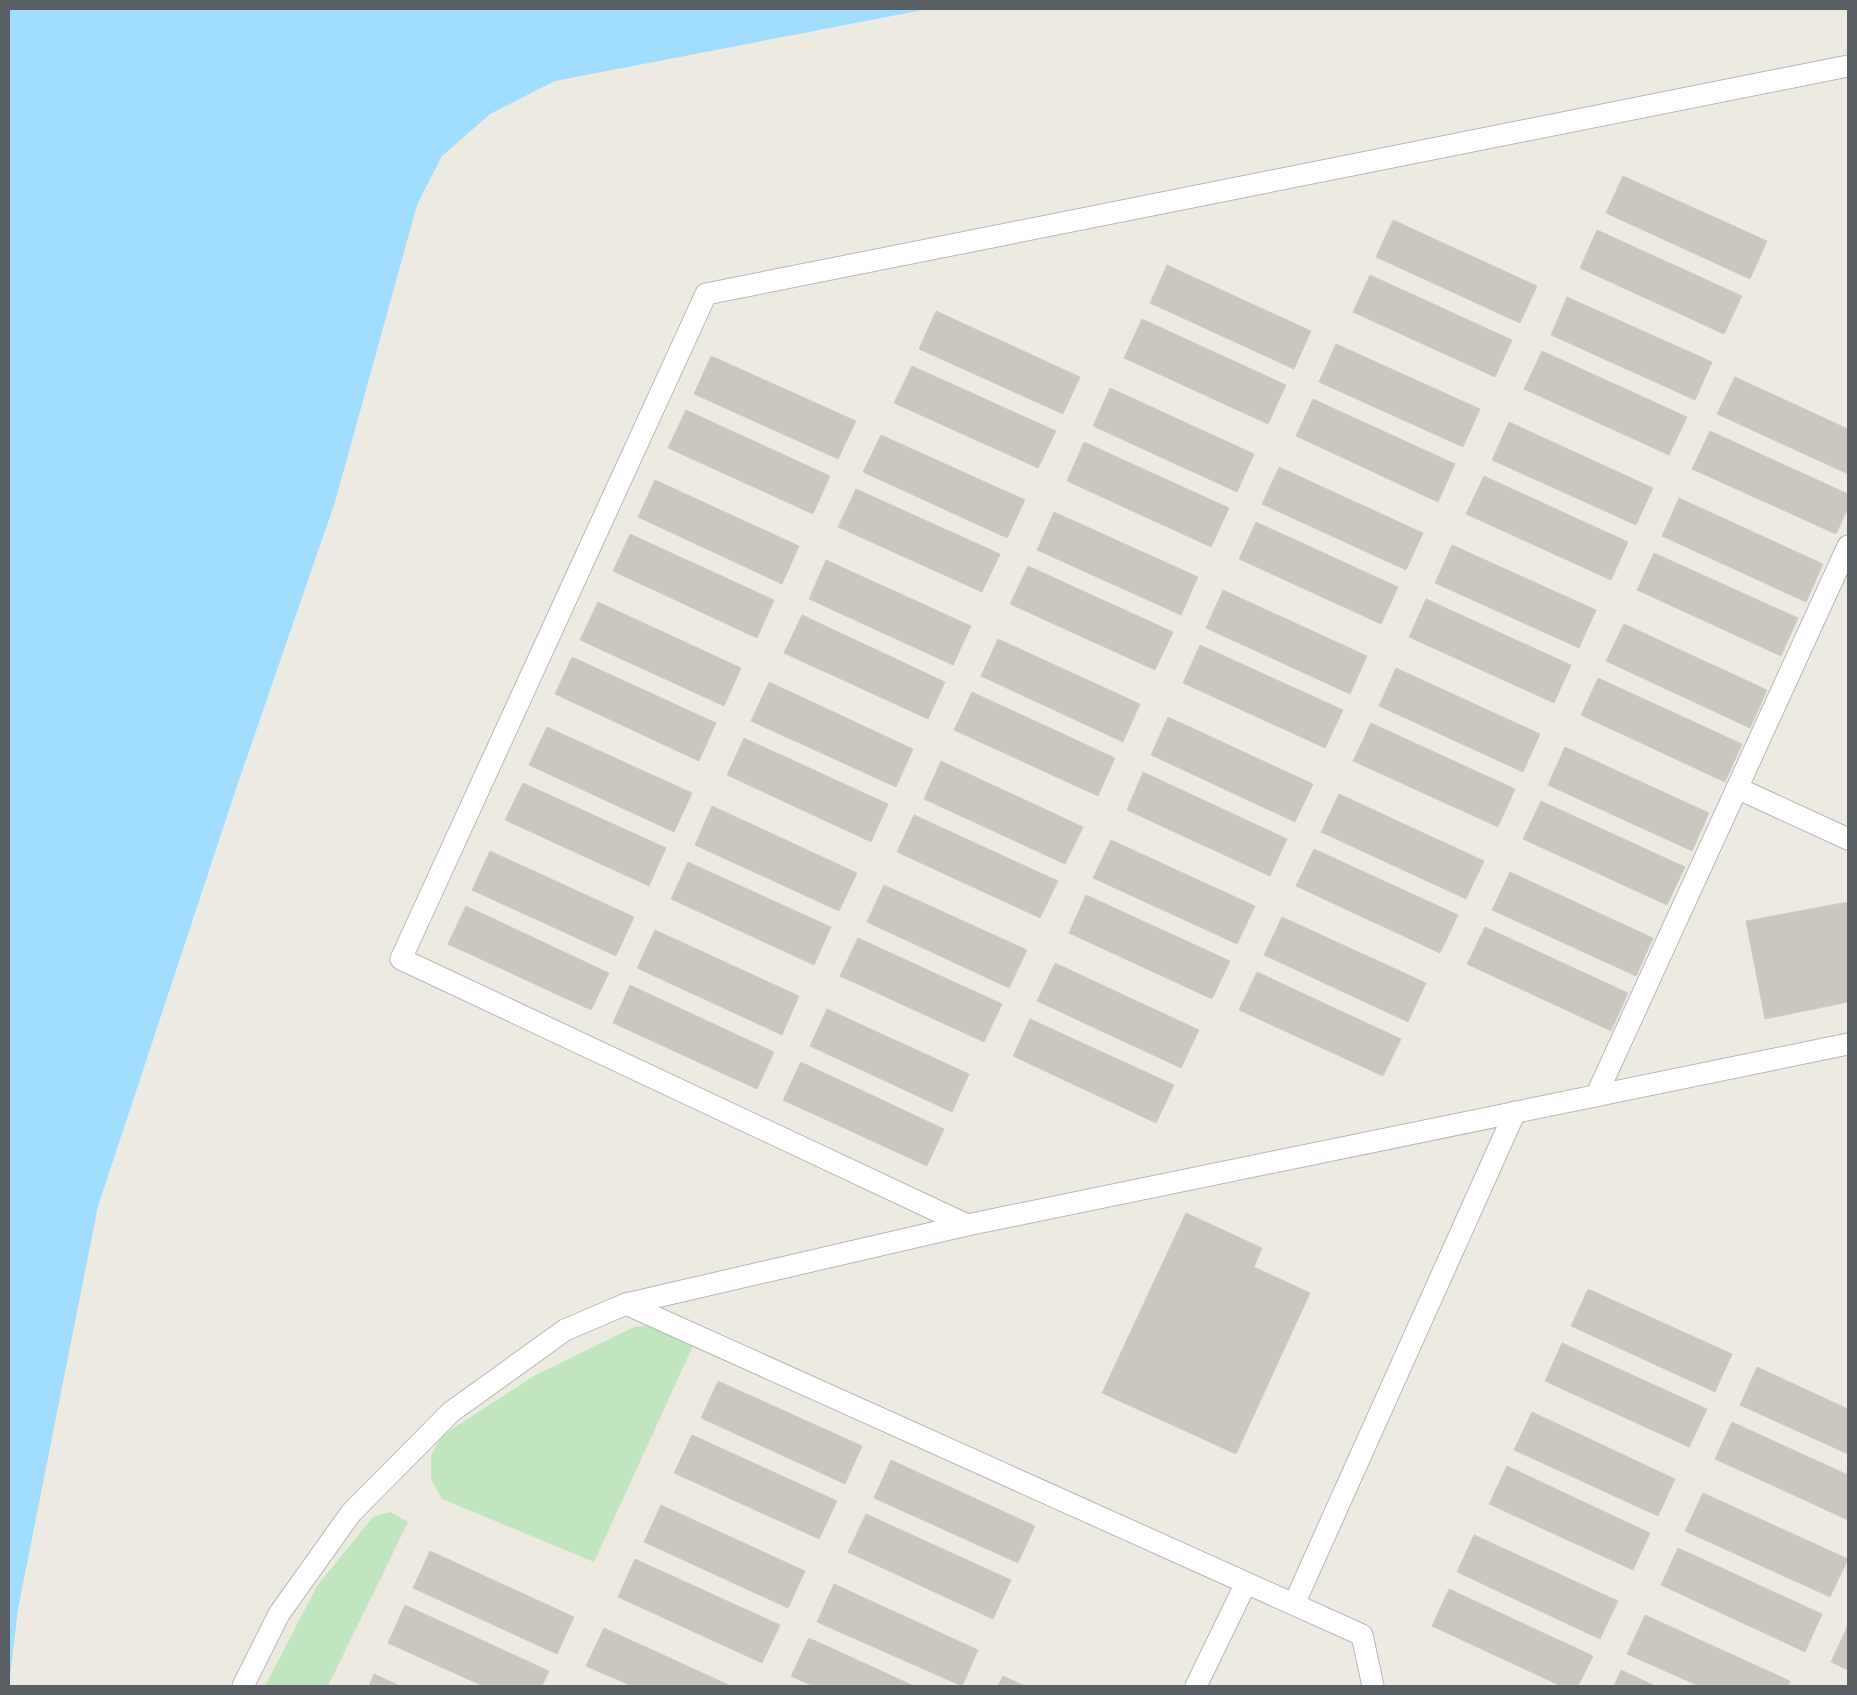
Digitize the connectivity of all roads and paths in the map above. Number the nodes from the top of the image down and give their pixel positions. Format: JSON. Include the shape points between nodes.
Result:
{"nodes":[{"id":1,"x":1848,"y":66,"type":"edge"},
{"id":2,"x":1848,"y":546,"type":"edge"},
{"id":3,"x":1737,"y":788,"type":"junction"},
{"id":4,"x":1848,"y":839,"type":"edge"},
{"id":5,"x":1848,"y":1044,"type":"edge"},
{"id":6,"x":1596,"y":1096,"type":"junction"},
{"id":7,"x":1515,"y":1112,"type":"junction"},
{"id":8,"x":967,"y":1225,"type":"junction"},
{"id":9,"x":626,"y":1304,"type":"junction"},
{"id":10,"x":1246,"y":1583,"type":"junction"},
{"id":11,"x":1294,"y":1604,"type":"junction"},
{"id":12,"x":243,"y":1686,"type":"edge"},
{"id":13,"x":1196,"y":1686,"type":"edge"},
{"id":14,"x":1373,"y":1686,"type":"edge"}],
"edges":[{"from":1,"to":8,"type":"lane","via":[[706,294],[401,959]]},
{"from":2,"to":3,"type":"lane"},
{"from":3,"to":4,"type":"lane"},
{"from":3,"to":6,"type":"lane"},
{"from":5,"to":6,"type":"lane"},
{"from":6,"to":7,"type":"lane"},
{"from":7,"to":8,"type":"lane"},
{"from":7,"to":11,"type":"lane"},
{"from":8,"to":9,"type":"lane"},
{"from":9,"to":10,"type":"lane"},
{"from":9,"to":12,"type":"lane","via":[[565,1330],[451,1412],[351,1513],[279,1614]]},
{"from":10,"to":11,"type":"lane"},
{"from":10,"to":13,"type":"lane"},
{"from":11,"to":14,"type":"lane","via":[[1362,1635]]}]}
